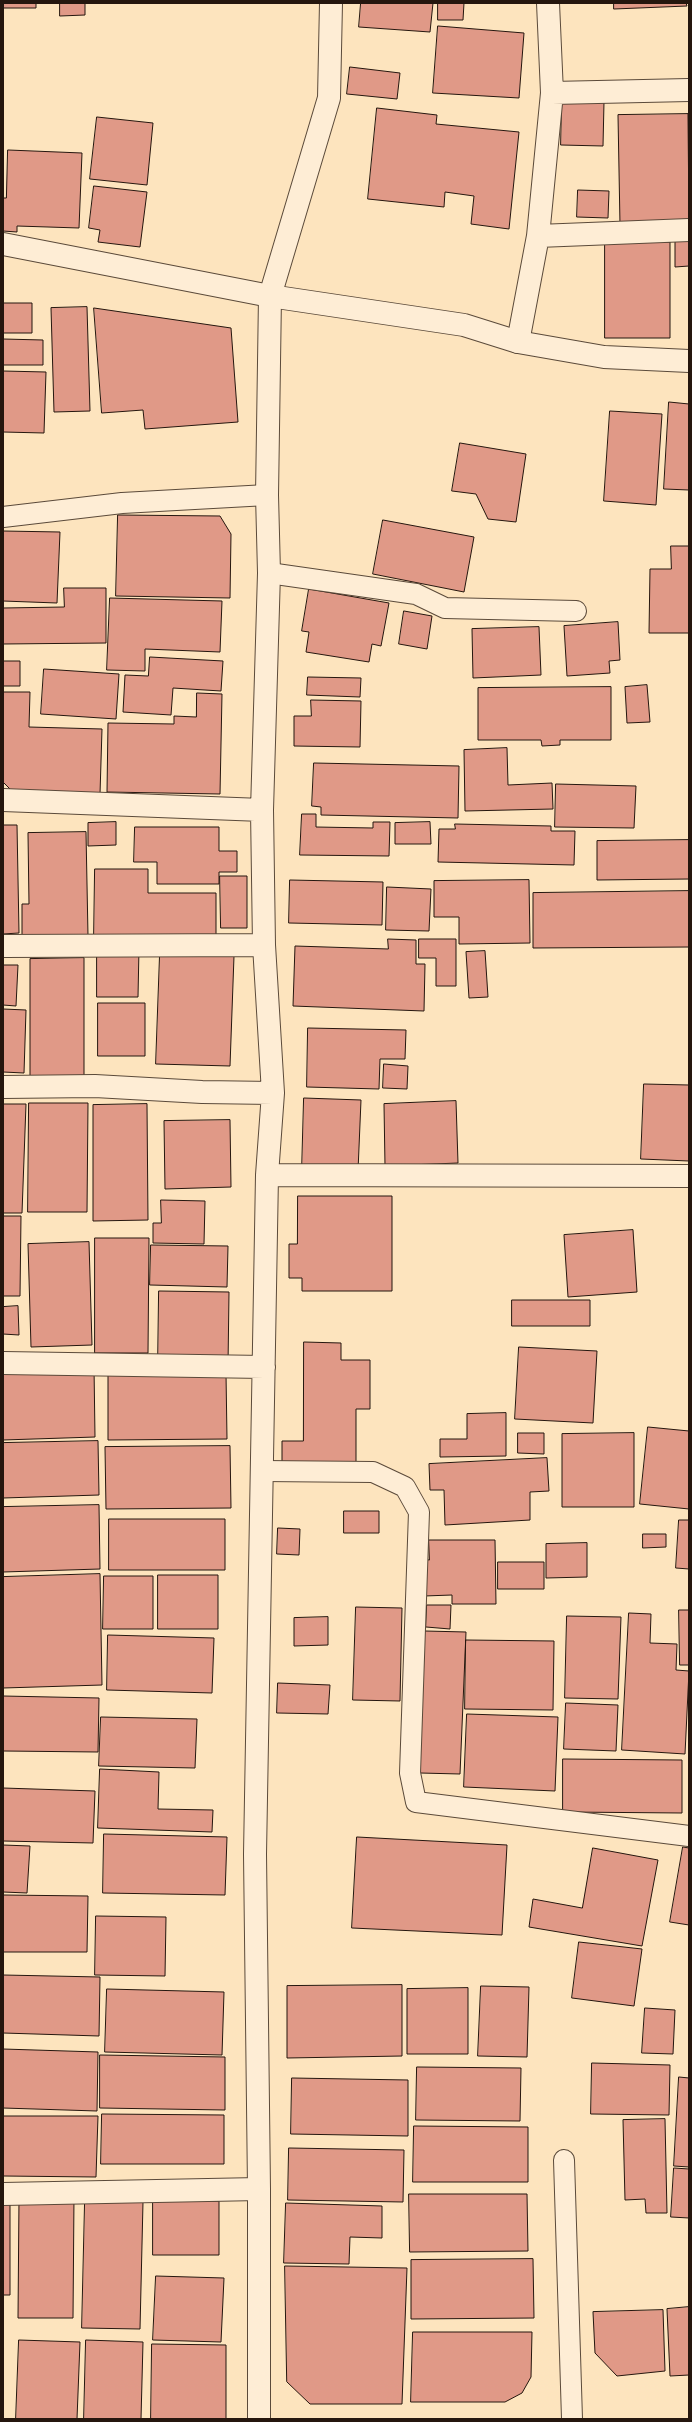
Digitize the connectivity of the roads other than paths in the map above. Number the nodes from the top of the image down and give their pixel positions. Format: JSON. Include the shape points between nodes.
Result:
{"nodes":[{"id":1,"x":331,"y":3,"type":"edge"},
{"id":2,"x":548,"y":3,"type":"edge"},
{"id":3,"x":689,"y":90,"type":"edge"},
{"id":4,"x":552,"y":93,"type":"junction"},
{"id":5,"x":689,"y":230,"type":"edge"},
{"id":6,"x":538,"y":236,"type":"junction"},
{"id":7,"x":3,"y":244,"type":"edge"},
{"id":8,"x":270,"y":296,"type":"junction"},
{"id":9,"x":518,"y":342,"type":"junction"},
{"id":10,"x":689,"y":361,"type":"edge"},
{"id":11,"x":267,"y":495,"type":"junction"},
{"id":12,"x":3,"y":517,"type":"edge"},
{"id":13,"x":269,"y":573,"type":"junction"},
{"id":14,"x":576,"y":611,"type":"dead end"},
{"id":15,"x":3,"y":800,"type":"edge"},
{"id":16,"x":262,"y":810,"type":"junction"},
{"id":17,"x":264,"y":945,"type":"junction"},
{"id":18,"x":3,"y":946,"type":"edge"},
{"id":19,"x":3,"y":1087,"type":"edge"},
{"id":20,"x":273,"y":1093,"type":"junction"},
{"id":21,"x":267,"y":1175,"type":"junction"},
{"id":22,"x":689,"y":1176,"type":"edge"},
{"id":23,"x":3,"y":1363,"type":"edge"},
{"id":24,"x":264,"y":1367,"type":"junction"},
{"id":25,"x":263,"y":1471,"type":"junction"},
{"id":26,"x":689,"y":1836,"type":"edge"},
{"id":27,"x":564,"y":2160,"type":"dead end"},
{"id":28,"x":259,"y":2189,"type":"junction"},
{"id":29,"x":3,"y":2194,"type":"edge"},
{"id":30,"x":259,"y":2419,"type":"edge"},
{"id":31,"x":572,"y":2419,"type":"edge"}],
"edges":[{"from":1,"to":8,"type":"street","via":[[328,98]]},
{"from":2,"to":4,"type":"street"},
{"from":3,"to":4,"type":"street"},
{"from":4,"to":6,"type":"street"},
{"from":5,"to":6,"type":"street"},
{"from":6,"to":9,"type":"street"},
{"from":7,"to":8,"type":"street"},
{"from":8,"to":9,"type":"street","via":[[464,325]]},
{"from":8,"to":11,"type":"street"},
{"from":9,"to":10,"type":"street","via":[[604,357]]},
{"from":11,"to":12,"type":"lane","via":[[122,503]]},
{"from":11,"to":13,"type":"street"},
{"from":13,"to":14,"type":"lane","via":[[416,594],[445,608]]},
{"from":13,"to":16,"type":"street"},
{"from":15,"to":16,"type":"street"},
{"from":16,"to":17,"type":"street"},
{"from":17,"to":18,"type":"street"},
{"from":17,"to":20,"type":"street"},
{"from":19,"to":20,"type":"street","via":[[95,1086]]},
{"from":20,"to":21,"type":"street"},
{"from":21,"to":22,"type":"street"},
{"from":21,"to":24,"type":"street"},
{"from":23,"to":24,"type":"street"},
{"from":24,"to":25,"type":"street"},
{"from":25,"to":26,"type":"lane","via":[[373,1472],[405,1487],[419,1512],[410,1773],[416,1802]]},
{"from":25,"to":28,"type":"street","via":[[255,1854]]},
{"from":27,"to":31,"type":"lane"},
{"from":28,"to":29,"type":"street"},
{"from":28,"to":30,"type":"street"}]}
